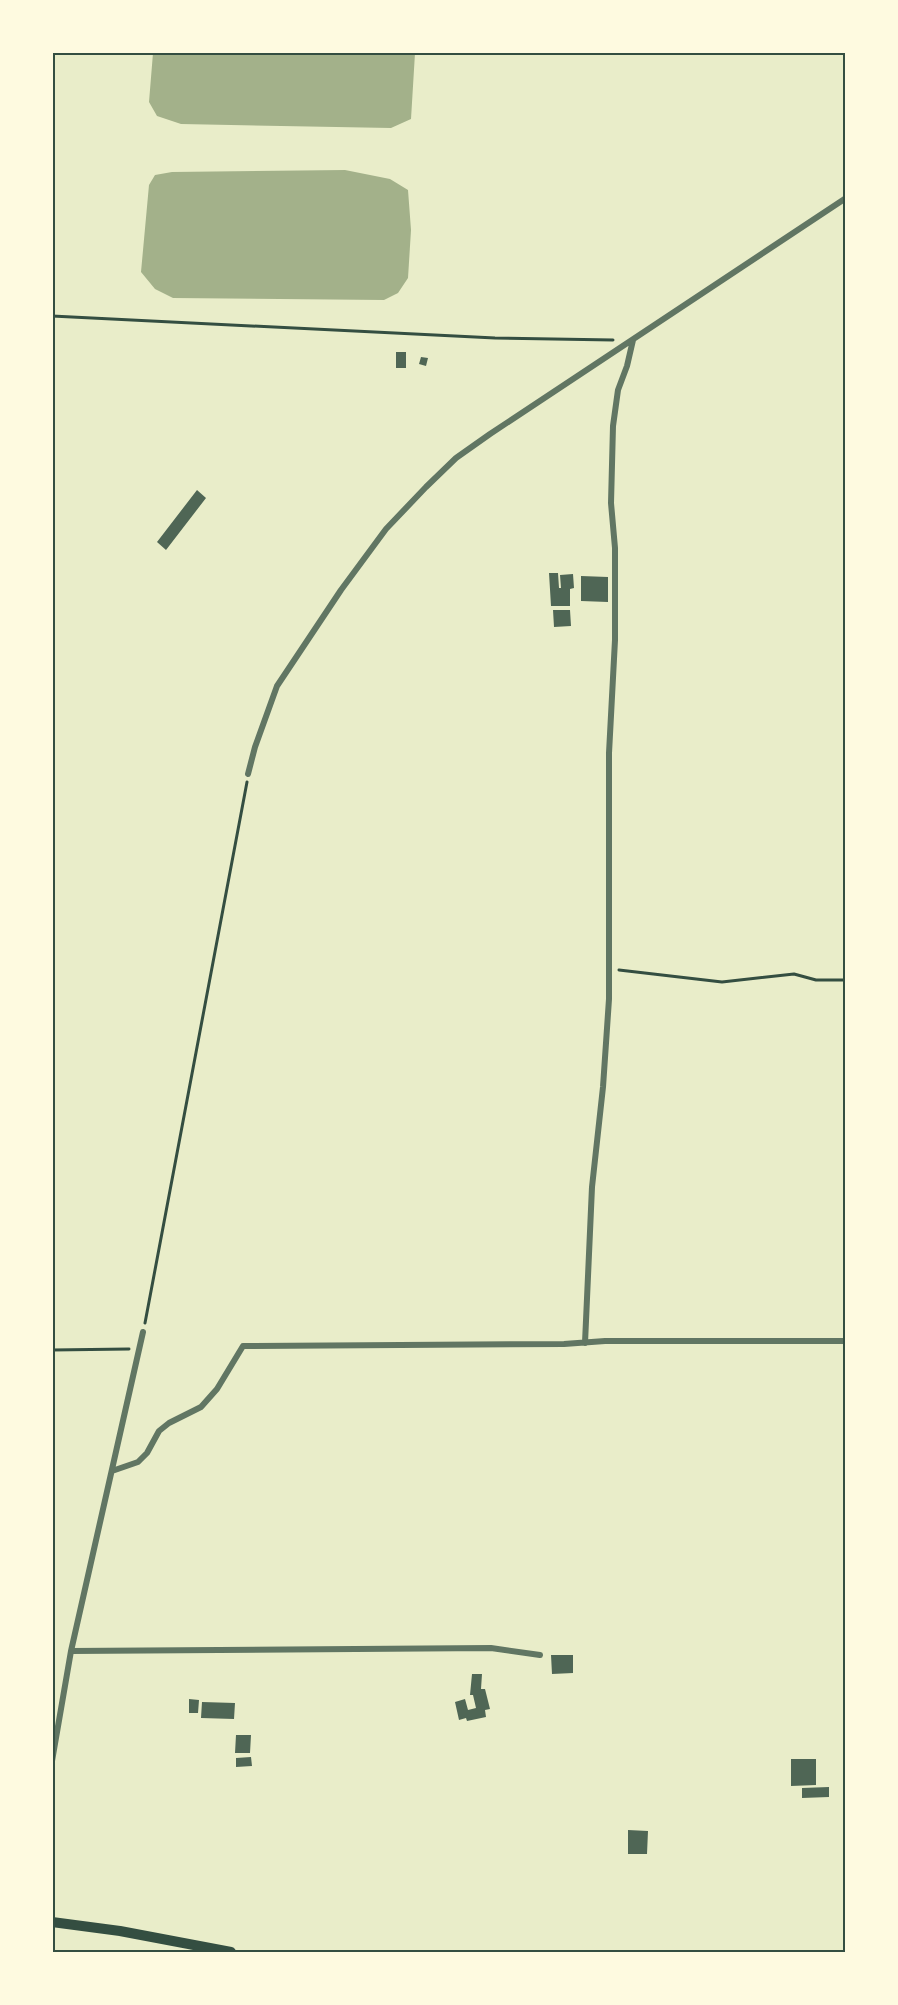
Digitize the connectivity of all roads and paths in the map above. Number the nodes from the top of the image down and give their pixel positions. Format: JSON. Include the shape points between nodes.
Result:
{"nodes":[{"id":1,"x":846,"y":198,"type":"edge"},
{"id":2,"x":52,"y":316,"type":"edge"},
{"id":3,"x":633,"y":340,"type":"junction"},
{"id":4,"x":248,"y":774,"type":"joint"},
{"id":5,"x":609,"y":969,"type":"junction"},
{"id":6,"x":846,"y":980,"type":"edge"},
{"id":7,"x":143,"y":1332,"type":"joint"},
{"id":8,"x":846,"y":1341,"type":"edge"},
{"id":9,"x":585,"y":1343,"type":"junction"},
{"id":10,"x":140,"y":1349,"type":"junction"},
{"id":11,"x":52,"y":1350,"type":"edge"},
{"id":12,"x":112,"y":1471,"type":"junction"},
{"id":13,"x":71,"y":1651,"type":"junction"},
{"id":14,"x":540,"y":1655,"type":"dead end"},
{"id":15,"x":52,"y":1761,"type":"edge"},
{"id":16,"x":52,"y":1923,"type":"edge"},
{"id":17,"x":231,"y":1953,"type":"edge"}],
"edges":[{"from":1,"to":3,"type":"street"},
{"from":2,"to":3,"type":"path","via":[[484,337]]},
{"from":3,"to":4,"type":"street","via":[[456,458],[386,529],[277,686]]},
{"from":3,"to":5,"type":"street","via":[[618,390],[611,502],[615,640],[609,753]]},
{"from":4,"to":7,"type":"path"},
{"from":5,"to":6,"type":"path","via":[[722,982],[794,974],[816,980]]},
{"from":5,"to":9,"type":"street","via":[[603,1087],[592,1187]]},
{"from":7,"to":10,"type":"street"},
{"from":8,"to":9,"type":"street"},
{"from":9,"to":12,"type":"street","via":[[243,1346],[201,1407],[159,1431],[138,1462]]},
{"from":10,"to":11,"type":"path"},
{"from":10,"to":12,"type":"street"},
{"from":12,"to":13,"type":"street"},
{"from":13,"to":14,"type":"street","via":[[491,1648]]},
{"from":13,"to":15,"type":"street"},
{"from":16,"to":17,"type":"main road","via":[[120,1931]]}]}
